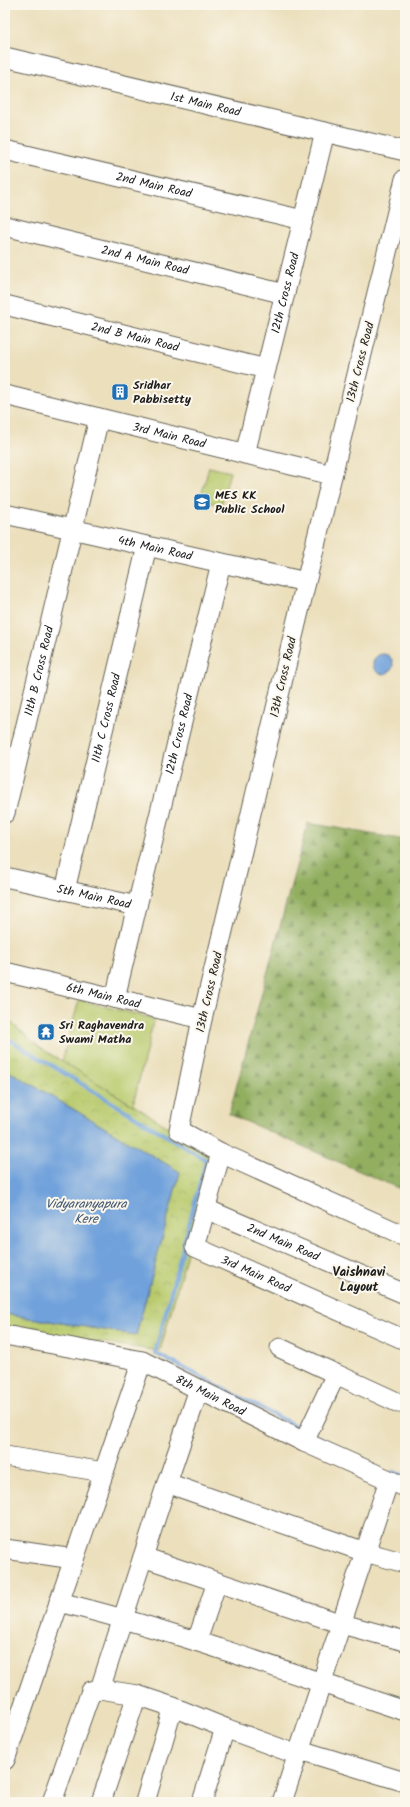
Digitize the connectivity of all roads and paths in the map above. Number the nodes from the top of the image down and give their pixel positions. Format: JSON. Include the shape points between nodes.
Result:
{"nodes":[{"id":1,"x":5,"y":57,"type":"edge"},
{"id":2,"x":325,"y":132,"type":"junction"},
{"id":3,"x":5,"y":150,"type":"edge"},
{"id":4,"x":405,"y":151,"type":"edge"},
{"id":5,"x":405,"y":179,"type":"edge"},
{"id":6,"x":303,"y":220,"type":"junction"},
{"id":7,"x":5,"y":226,"type":"edge"},
{"id":8,"x":285,"y":294,"type":"junction"},
{"id":9,"x":5,"y":306,"type":"edge"},
{"id":10,"x":266,"y":369,"type":"junction"},
{"id":11,"x":5,"y":395,"type":"edge"},
{"id":12,"x":99,"y":418,"type":"junction"},
{"id":13,"x":245,"y":454,"type":"junction"},
{"id":14,"x":332,"y":475,"type":"junction"},
{"id":15,"x":5,"y":514,"type":"edge"},
{"id":16,"x":72,"y":529,"type":"junction"},
{"id":17,"x":147,"y":546,"type":"junction"},
{"id":18,"x":221,"y":562,"type":"junction"},
{"id":19,"x":306,"y":582,"type":"junction"},
{"id":20,"x":5,"y":813,"type":"edge"},
{"id":21,"x":5,"y":877,"type":"edge"},
{"id":22,"x":65,"y":890,"type":"junction"},
{"id":23,"x":137,"y":906,"type":"junction"},
{"id":24,"x":5,"y":972,"type":"edge"},
{"id":25,"x":115,"y":998,"type":"junction"},
{"id":26,"x":202,"y":1019,"type":"junction"},
{"id":27,"x":221,"y":1153,"type":"junction"},
{"id":28,"x":206,"y":1209,"type":"junction"},
{"id":29,"x":405,"y":1236,"type":"edge"},
{"id":30,"x":405,"y":1294,"type":"edge"},
{"id":31,"x":5,"y":1335,"type":"edge"},
{"id":32,"x":405,"y":1340,"type":"edge"},
{"id":33,"x":280,"y":1348,"type":"dead end"},
{"id":34,"x":142,"y":1361,"type":"junction"},
{"id":35,"x":336,"y":1374,"type":"junction"},
{"id":36,"x":199,"y":1389,"type":"junction"},
{"id":37,"x":399,"y":1403,"type":"dead end"},
{"id":38,"x":304,"y":1442,"type":"junction"},
{"id":39,"x":5,"y":1456,"type":"edge"},
{"id":40,"x":104,"y":1472,"type":"junction"},
{"id":41,"x":167,"y":1483,"type":"junction"},
{"id":42,"x":397,"y":1484,"type":"edge"},
{"id":43,"x":5,"y":1549,"type":"edge"},
{"id":44,"x":365,"y":1552,"type":"junction"},
{"id":45,"x":143,"y":1557,"type":"junction"},
{"id":46,"x":74,"y":1559,"type":"junction"},
{"id":47,"x":405,"y":1563,"type":"edge"},
{"id":48,"x":217,"y":1582,"type":"junction"},
{"id":49,"x":59,"y":1602,"type":"junction"},
{"id":50,"x":124,"y":1618,"type":"junction"},
{"id":51,"x":342,"y":1624,"type":"junction"},
{"id":52,"x":197,"y":1641,"type":"junction"},
{"id":53,"x":405,"y":1641,"type":"edge"},
{"id":54,"x":321,"y":1683,"type":"junction"},
{"id":55,"x":100,"y":1689,"type":"junction"},
{"id":56,"x":137,"y":1695,"type":"junction"},
{"id":57,"x":173,"y":1707,"type":"junction"},
{"id":58,"x":405,"y":1711,"type":"edge"},
{"id":59,"x":225,"y":1728,"type":"junction"},
{"id":60,"x":299,"y":1752,"type":"junction"},
{"id":61,"x":5,"y":1760,"type":"edge"},
{"id":62,"x":405,"y":1782,"type":"edge"},
{"id":63,"x":52,"y":1802,"type":"edge"},
{"id":64,"x":100,"y":1802,"type":"edge"},
{"id":65,"x":145,"y":1802,"type":"edge"},
{"id":66,"x":202,"y":1802,"type":"edge"},
{"id":67,"x":282,"y":1802,"type":"edge"}],
"edges":[{"from":1,"to":2,"type":"street","name":"1st Main Road"},
{"from":2,"to":4,"type":"street","name":"1st Main Road"},
{"from":2,"to":6,"type":"street","name":"12th Cross Road"},
{"from":3,"to":6,"type":"street","name":"2nd Main Road"},
{"from":5,"to":14,"type":"street","name":"13th Cross Road"},
{"from":6,"to":8,"type":"street","name":"12th Cross Road"},
{"from":7,"to":8,"type":"street","name":"2nd A Main Road"},
{"from":8,"to":10,"type":"street","name":"12th Cross Road"},
{"from":9,"to":10,"type":"street","name":"2nd B Main Road"},
{"from":10,"to":13,"type":"street","name":"12th Cross Road"},
{"from":11,"to":12,"type":"street","name":"3rd Main Road"},
{"from":12,"to":13,"type":"street","name":"3rd Main Road"},
{"from":12,"to":16,"type":"street","name":"11th B Cross Road"},
{"from":13,"to":14,"type":"street","name":"3rd Main Road"},
{"from":14,"to":19,"type":"street","name":"13th Cross Road"},
{"from":15,"to":16,"type":"street","name":"4th Main Road"},
{"from":16,"to":17,"type":"street","name":"4th Main Road"},
{"from":16,"to":20,"type":"street","name":"11th B Cross Road"},
{"from":17,"to":18,"type":"street","name":"4th Main Road"},
{"from":17,"to":22,"type":"street","name":"11th C Cross Road"},
{"from":18,"to":19,"type":"street","name":"4th Main Road"},
{"from":18,"to":23,"type":"street","name":"12th Cross Road"},
{"from":19,"to":26,"type":"street","name":"13th Cross Road"},
{"from":21,"to":22,"type":"street","name":"5th Main Road"},
{"from":22,"to":23,"type":"street","name":"5th Main Road"},
{"from":23,"to":25,"type":"street","name":"5th Main Road"},
{"from":24,"to":25,"type":"street","name":"6th Main Road"},
{"from":25,"to":26,"type":"street","name":"6th Main Road"},
{"from":26,"to":27,"type":"street","name":"13th Cross Road","via":[[179,1130]]},
{"from":27,"to":28,"type":"street","name":"3rd Main Road"},
{"from":27,"to":29,"type":"street"},
{"from":28,"to":30,"type":"street","name":"2nd Main Road"},
{"from":28,"to":32,"type":"street","name":"3rd Main Road","via":[[195,1247]]},
{"from":31,"to":34,"type":"street","name":"8th Main Road"},
{"from":33,"to":35,"type":"street"},
{"from":34,"to":36,"type":"street","name":"8th Main Road"},
{"from":34,"to":40,"type":"street"},
{"from":35,"to":37,"type":"street"},
{"from":35,"to":38,"type":"street"},
{"from":36,"to":38,"type":"street","name":"8th Main Road"},
{"from":36,"to":41,"type":"street"},
{"from":38,"to":42,"type":"street","name":"8th Main Road"},
{"from":39,"to":40,"type":"street"},
{"from":40,"to":46,"type":"street"},
{"from":41,"to":44,"type":"street"},
{"from":41,"to":45,"type":"street"},
{"from":42,"to":44,"type":"street"},
{"from":43,"to":46,"type":"street"},
{"from":44,"to":47,"type":"street"},
{"from":44,"to":51,"type":"street"},
{"from":45,"to":48,"type":"street"},
{"from":45,"to":50,"type":"street"},
{"from":46,"to":49,"type":"street"},
{"from":48,"to":51,"type":"street"},
{"from":48,"to":52,"type":"street"},
{"from":49,"to":50,"type":"street"},
{"from":49,"to":61,"type":"street"},
{"from":50,"to":52,"type":"street"},
{"from":50,"to":55,"type":"street"},
{"from":51,"to":53,"type":"street"},
{"from":51,"to":54,"type":"street"},
{"from":52,"to":54,"type":"street"},
{"from":54,"to":58,"type":"street"},
{"from":54,"to":60,"type":"street"},
{"from":55,"to":56,"type":"street"},
{"from":55,"to":63,"type":"street","via":[[90,1692]]},
{"from":56,"to":57,"type":"street"},
{"from":56,"to":64,"type":"street"},
{"from":57,"to":59,"type":"street"},
{"from":57,"to":65,"type":"street"},
{"from":59,"to":60,"type":"street"},
{"from":59,"to":66,"type":"street"},
{"from":60,"to":62,"type":"street"},
{"from":60,"to":67,"type":"street"}]}
